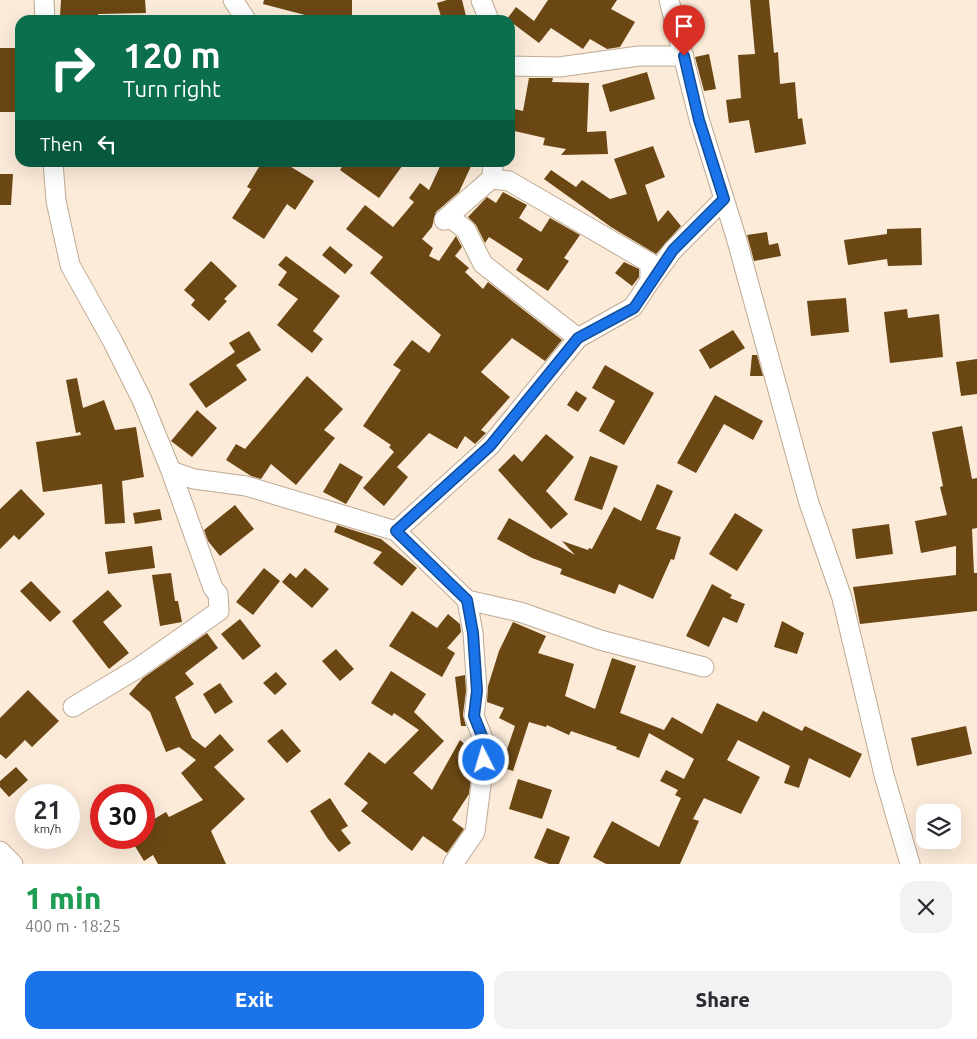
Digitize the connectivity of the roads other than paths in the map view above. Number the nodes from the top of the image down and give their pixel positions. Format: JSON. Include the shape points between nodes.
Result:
{"nodes":[{"id":1,"x":44,"y":0,"type":"edge"},
{"id":2,"x":233,"y":0,"type":"edge"},
{"id":3,"x":481,"y":0,"type":"edge"},
{"id":4,"x":669,"y":0,"type":"edge"},
{"id":5,"x":45,"y":15,"type":"edge"},
{"id":6,"x":243,"y":15,"type":"edge"},
{"id":7,"x":487,"y":15,"type":"edge"},
{"id":8,"x":684,"y":56,"type":"junction"},
{"id":9,"x":515,"y":66,"type":"edge"},
{"id":10,"x":53,"y":167,"type":"edge"},
{"id":11,"x":492,"y":171,"type":"edge"},
{"id":12,"x":724,"y":199,"type":"junction"},
{"id":13,"x":650,"y":281,"type":"junction"},
{"id":14,"x":578,"y":338,"type":"junction"},
{"id":15,"x":171,"y":471,"type":"junction"},
{"id":16,"x":396,"y":531,"type":"junction"},
{"id":17,"x":467,"y":600,"type":"junction"},
{"id":18,"x":704,"y":667,"type":"dead end"},
{"id":19,"x":73,"y":707,"type":"dead end"},
{"id":20,"x":0,"y":851,"type":"edge"},
{"id":21,"x":13,"y":864,"type":"edge"},
{"id":22,"x":453,"y":864,"type":"edge"},
{"id":23,"x":910,"y":864,"type":"edge"}],
"edges":[{"from":1,"to":5,"type":"street"},
{"from":2,"to":6,"type":"street"},
{"from":3,"to":7,"type":"street"},
{"from":4,"to":8,"type":"street"},
{"from":8,"to":9,"type":"street","via":[[639,56],[559,67]]},
{"from":8,"to":12,"type":"street","via":[[699,120]]},
{"from":10,"to":15,"type":"street","via":[[56,201],[70,265],[121,358]]},
{"from":11,"to":13,"type":"street","via":[[650,263]]},
{"from":11,"to":14,"type":"street","via":[[444,220],[452,219],[466,230],[483,264]]},
{"from":12,"to":13,"type":"street","via":[[673,250]]},
{"from":12,"to":23,"type":"street","via":[[809,503],[842,598],[884,774]]},
{"from":13,"to":14,"type":"street","via":[[634,308]]},
{"from":14,"to":16,"type":"street","via":[[490,446]]},
{"from":15,"to":16,"type":"street","via":[[246,486]]},
{"from":15,"to":19,"type":"street","via":[[213,588],[218,594],[219,611],[138,668]]},
{"from":16,"to":17,"type":"street"},
{"from":17,"to":18,"type":"street","via":[[520,612],[600,640]]},
{"from":17,"to":22,"type":"street","via":[[477,691],[474,716],[486,746],[475,832]]},
{"from":20,"to":21,"type":"street"}]}
